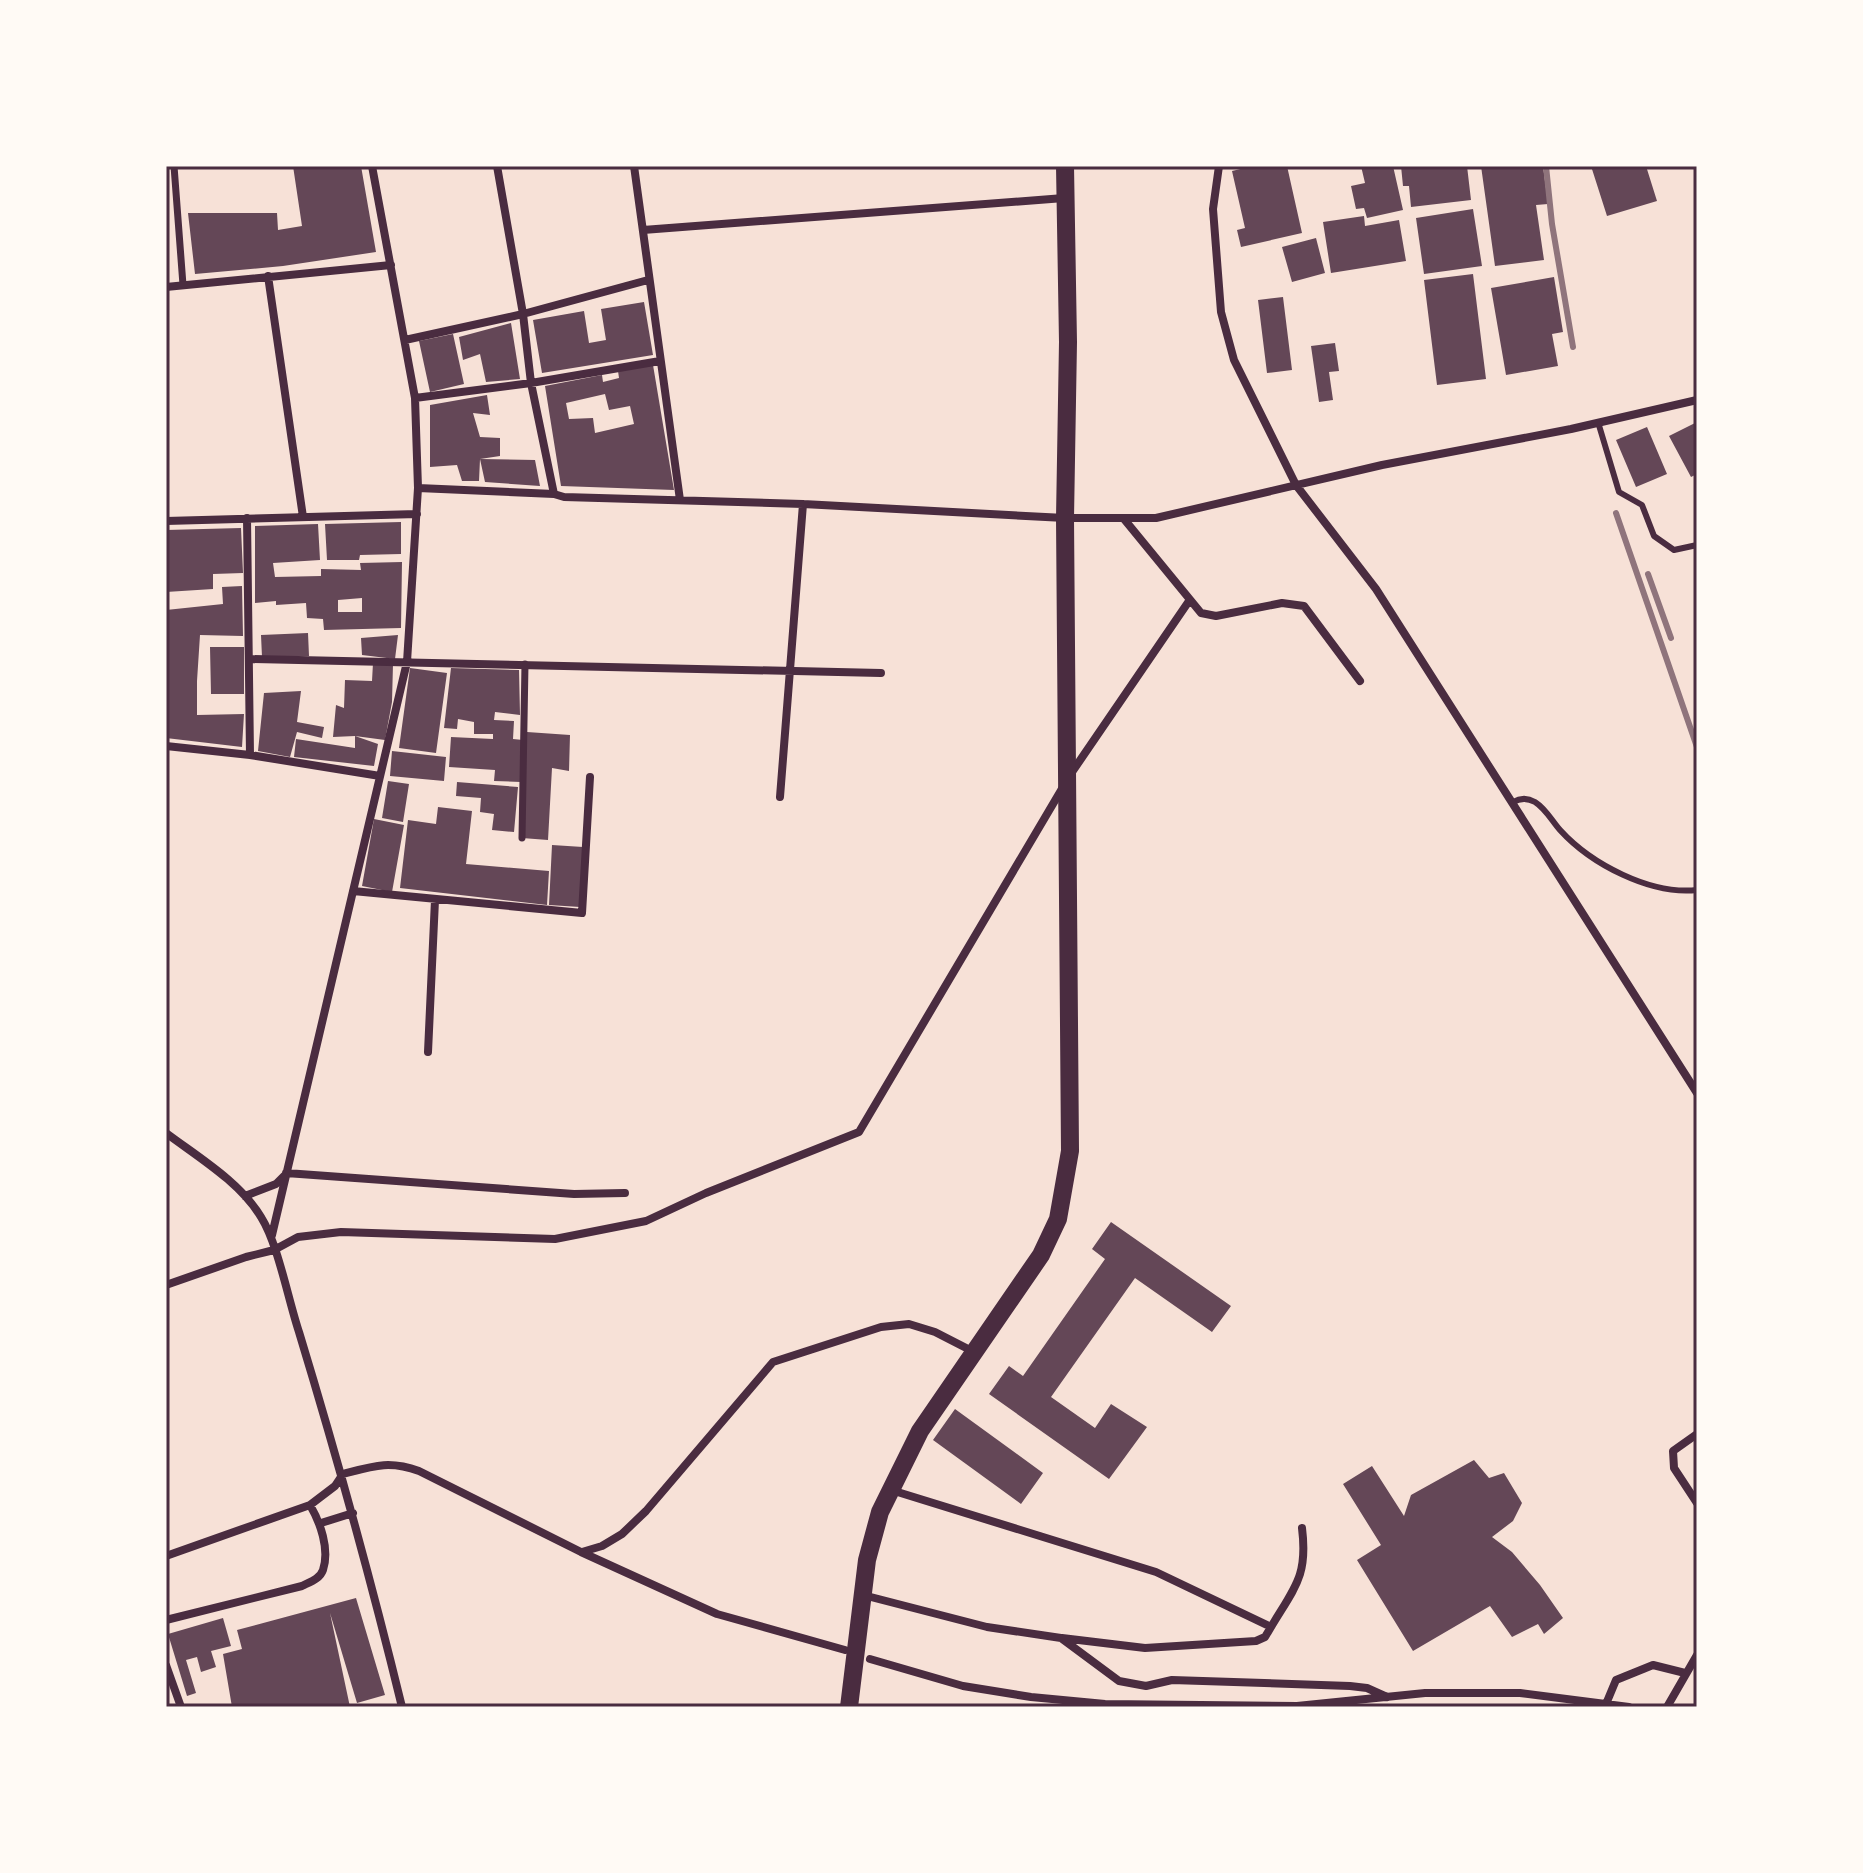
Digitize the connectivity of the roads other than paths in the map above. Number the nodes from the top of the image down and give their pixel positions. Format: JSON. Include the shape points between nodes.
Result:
{"nodes":[{"id":1,"x":174,"y":166,"type":"edge"},
{"id":2,"x":372,"y":166,"type":"edge"},
{"id":3,"x":497,"y":166,"type":"edge"},
{"id":4,"x":634,"y":166,"type":"edge"},
{"id":5,"x":1065,"y":166,"type":"edge"},
{"id":6,"x":1219,"y":166,"type":"edge"},
{"id":7,"x":1065,"y":198,"type":"junction"},
{"id":8,"x":643,"y":230,"type":"junction"},
{"id":9,"x":391,"y":265,"type":"junction"},
{"id":10,"x":268,"y":276,"type":"junction"},
{"id":11,"x":648,"y":280,"type":"junction"},
{"id":12,"x":183,"y":285,"type":"junction"},
{"id":13,"x":166,"y":287,"type":"edge"},
{"id":14,"x":523,"y":314,"type":"junction"},
{"id":15,"x":405,"y":340,"type":"junction"},
{"id":16,"x":660,"y":361,"type":"junction"},
{"id":17,"x":531,"y":383,"type":"junction"},
{"id":18,"x":415,"y":398,"type":"junction"},
{"id":19,"x":1697,"y":400,"type":"edge"},
{"id":20,"x":1598,"y":422,"type":"junction"},
{"id":21,"x":1296,"y":485,"type":"junction"},
{"id":22,"x":418,"y":488,"type":"junction"},
{"id":23,"x":554,"y":494,"type":"junction"},
{"id":24,"x":680,"y":500,"type":"junction"},
{"id":25,"x":803,"y":504,"type":"junction"},
{"id":26,"x":417,"y":514,"type":"junction"},
{"id":27,"x":303,"y":517,"type":"junction"},
{"id":28,"x":247,"y":518,"type":"junction"},
{"id":29,"x":1065,"y":518,"type":"junction"},
{"id":30,"x":1124,"y":519,"type":"junction"},
{"id":31,"x":166,"y":521,"type":"edge"},
{"id":32,"x":1697,"y":545,"type":"edge"},
{"id":33,"x":1189,"y":601,"type":"junction"},
{"id":34,"x":249,"y":659,"type":"junction"},
{"id":35,"x":407,"y":662,"type":"junction"},
{"id":36,"x":525,"y":664,"type":"junction"},
{"id":37,"x":789,"y":671,"type":"junction"},
{"id":38,"x":881,"y":673,"type":"dead end"},
{"id":39,"x":1360,"y":681,"type":"dead end"},
{"id":40,"x":166,"y":746,"type":"edge"},
{"id":41,"x":250,"y":755,"type":"junction"},
{"id":42,"x":380,"y":776,"type":"junction"},
{"id":43,"x":590,"y":777,"type":"dead end"},
{"id":44,"x":1066,"y":781,"type":"junction"},
{"id":45,"x":780,"y":797,"type":"dead end"},
{"id":46,"x":1513,"y":802,"type":"junction"},
{"id":47,"x":522,"y":838,"type":"dead end"},
{"id":48,"x":1697,"y":890,"type":"edge"},
{"id":49,"x":353,"y":891,"type":"junction"},
{"id":50,"x":435,"y":900,"type":"junction"},
{"id":51,"x":428,"y":1052,"type":"dead end"},
{"id":52,"x":1697,"y":1093,"type":"edge"},
{"id":53,"x":166,"y":1133,"type":"edge"},
{"id":54,"x":286,"y":1173,"type":"junction"},
{"id":55,"x":625,"y":1193,"type":"dead end"},
{"id":56,"x":245,"y":1196,"type":"junction"},
{"id":57,"x":272,"y":1235,"type":"junction"},
{"id":58,"x":274,"y":1250,"type":"junction"},
{"id":59,"x":166,"y":1285,"type":"edge"},
{"id":60,"x":975,"y":1353,"type":"junction"},
{"id":61,"x":1697,"y":1434,"type":"edge"},
{"id":62,"x":343,"y":1474,"type":"junction"},
{"id":63,"x":890,"y":1490,"type":"junction"},
{"id":64,"x":1697,"y":1503,"type":"edge"},
{"id":65,"x":310,"y":1505,"type":"junction"},
{"id":66,"x":353,"y":1513,"type":"junction"},
{"id":67,"x":321,"y":1523,"type":"junction"},
{"id":68,"x":1302,"y":1528,"type":"dead end"},
{"id":69,"x":581,"y":1552,"type":"junction"},
{"id":70,"x":166,"y":1556,"type":"edge"},
{"id":71,"x":863,"y":1595,"type":"junction"},
{"id":72,"x":166,"y":1620,"type":"edge"},
{"id":73,"x":1271,"y":1627,"type":"junction"},
{"id":74,"x":1061,"y":1638,"type":"junction"},
{"id":75,"x":845,"y":1650,"type":"dead end"},
{"id":76,"x":1697,"y":1655,"type":"edge"},
{"id":77,"x":870,"y":1659,"type":"dead end"},
{"id":78,"x":166,"y":1665,"type":"edge"},
{"id":79,"x":1685,"y":1673,"type":"junction"},
{"id":80,"x":1388,"y":1697,"type":"junction"},
{"id":81,"x":1606,"y":1704,"type":"junction"},
{"id":82,"x":181,"y":1707,"type":"edge"},
{"id":83,"x":402,"y":1707,"type":"edge"},
{"id":84,"x":849,"y":1707,"type":"edge"},
{"id":85,"x":1629,"y":1707,"type":"edge"},
{"id":86,"x":1667,"y":1707,"type":"edge"}],
"edges":[{"from":1,"to":12,"type":"street"},
{"from":2,"to":9,"type":"street"},
{"from":3,"to":14,"type":"street"},
{"from":4,"to":8,"type":"street"},
{"from":5,"to":7,"type":"main road"},
{"from":6,"to":21,"type":"street","via":[[1213,209],[1221,312],[1234,360]]},
{"from":7,"to":8,"type":"street"},
{"from":7,"to":29,"type":"main road"},
{"from":8,"to":11,"type":"street"},
{"from":9,"to":10,"type":"street"},
{"from":9,"to":15,"type":"street"},
{"from":10,"to":12,"type":"street"},
{"from":10,"to":27,"type":"street"},
{"from":11,"to":14,"type":"street"},
{"from":11,"to":16,"type":"street"},
{"from":12,"to":13,"type":"street"},
{"from":14,"to":15,"type":"street"},
{"from":14,"to":17,"type":"street"},
{"from":15,"to":18,"type":"street"},
{"from":16,"to":17,"type":"street"},
{"from":16,"to":24,"type":"street"},
{"from":17,"to":18,"type":"street"},
{"from":17,"to":23,"type":"street"},
{"from":18,"to":22,"type":"street"},
{"from":19,"to":20,"type":"street"},
{"from":20,"to":21,"type":"street"},
{"from":20,"to":32,"type":"lane","via":[[1619,492],[1642,505],[1654,536],[1674,550]]},
{"from":21,"to":30,"type":"street","via":[[1156,518]]},
{"from":21,"to":46,"type":"street","via":[[1376,589]]},
{"from":22,"to":23,"type":"street"},
{"from":22,"to":26,"type":"street"},
{"from":23,"to":24,"type":"street"},
{"from":24,"to":25,"type":"street"},
{"from":25,"to":29,"type":"street"},
{"from":25,"to":37,"type":"street"},
{"from":26,"to":27,"type":"street"},
{"from":26,"to":35,"type":"street"},
{"from":27,"to":28,"type":"street"},
{"from":28,"to":31,"type":"street"},
{"from":28,"to":34,"type":"street"},
{"from":29,"to":30,"type":"street"},
{"from":29,"to":44,"type":"main road"},
{"from":30,"to":33,"type":"street"},
{"from":33,"to":39,"type":"street","via":[[1201,613],[1216,616],[1282,603],[1304,606]]},
{"from":33,"to":44,"type":"street"},
{"from":34,"to":35,"type":"street"},
{"from":34,"to":41,"type":"street"},
{"from":35,"to":36,"type":"street"},
{"from":35,"to":42,"type":"street"},
{"from":36,"to":37,"type":"street"},
{"from":36,"to":47,"type":"street"},
{"from":37,"to":38,"type":"street"},
{"from":37,"to":45,"type":"street"},
{"from":40,"to":41,"type":"street"},
{"from":41,"to":42,"type":"street"},
{"from":42,"to":49,"type":"street"},
{"from":43,"to":50,"type":"street","via":[[582,913]]},
{"from":44,"to":58,"type":"street","via":[[859,1132],[646,1221],[555,1239],[341,1232],[298,1237]]},
{"from":44,"to":60,"type":"main road","via":[[1066,1182],[1058,1219],[1041,1255]]},
{"from":46,"to":48,"type":"lane","via":[[1533,800],[1599,864],[1644,883]]},
{"from":46,"to":52,"type":"street"},
{"from":49,"to":50,"type":"street"},
{"from":49,"to":54,"type":"street"},
{"from":50,"to":51,"type":"street"},
{"from":53,"to":56,"type":"street"},
{"from":54,"to":55,"type":"street","via":[[574,1194]]},
{"from":54,"to":56,"type":"street","via":[[276,1184]]},
{"from":54,"to":57,"type":"street"},
{"from":56,"to":57,"type":"street"},
{"from":57,"to":58,"type":"street"},
{"from":58,"to":59,"type":"street"},
{"from":58,"to":62,"type":"street"},
{"from":60,"to":63,"type":"main road","via":[[920,1431]]},
{"from":60,"to":69,"type":"street","via":[[909,1324],[881,1327],[773,1362],[646,1511],[622,1534]]},
{"from":61,"to":64,"type":"street","via":[[1673,1451],[1674,1468]]},
{"from":62,"to":65,"type":"street"},
{"from":62,"to":66,"type":"street"},
{"from":62,"to":69,"type":"street","via":[[401,1464]]},
{"from":63,"to":71,"type":"main road","via":[[867,1560]]},
{"from":63,"to":73,"type":"street","via":[[1156,1572]]},
{"from":65,"to":67,"type":"street"},
{"from":65,"to":70,"type":"street"},
{"from":66,"to":67,"type":"street"},
{"from":66,"to":83,"type":"street"},
{"from":67,"to":72,"type":"street","via":[[323,1570],[316,1579]]},
{"from":68,"to":73,"type":"street","via":[[1306,1556],[1298,1583]]},
{"from":69,"to":75,"type":"street","via":[[717,1614]]},
{"from":71,"to":74,"type":"street","via":[[987,1627]]},
{"from":71,"to":84,"type":"main road"},
{"from":73,"to":74,"type":"street","via":[[1256,1641],[1145,1648]]},
{"from":74,"to":80,"type":"street","via":[[1119,1681],[1146,1686],[1172,1680],[1350,1686]]},
{"from":76,"to":79,"type":"street"},
{"from":77,"to":80,"type":"street","via":[[963,1686],[1105,1704],[1297,1706]]},
{"from":78,"to":82,"type":"street"},
{"from":79,"to":81,"type":"street","via":[[1653,1665],[1616,1680]]},
{"from":79,"to":86,"type":"street"},
{"from":80,"to":81,"type":"street","via":[[1520,1693]]},
{"from":81,"to":85,"type":"street"}]}
